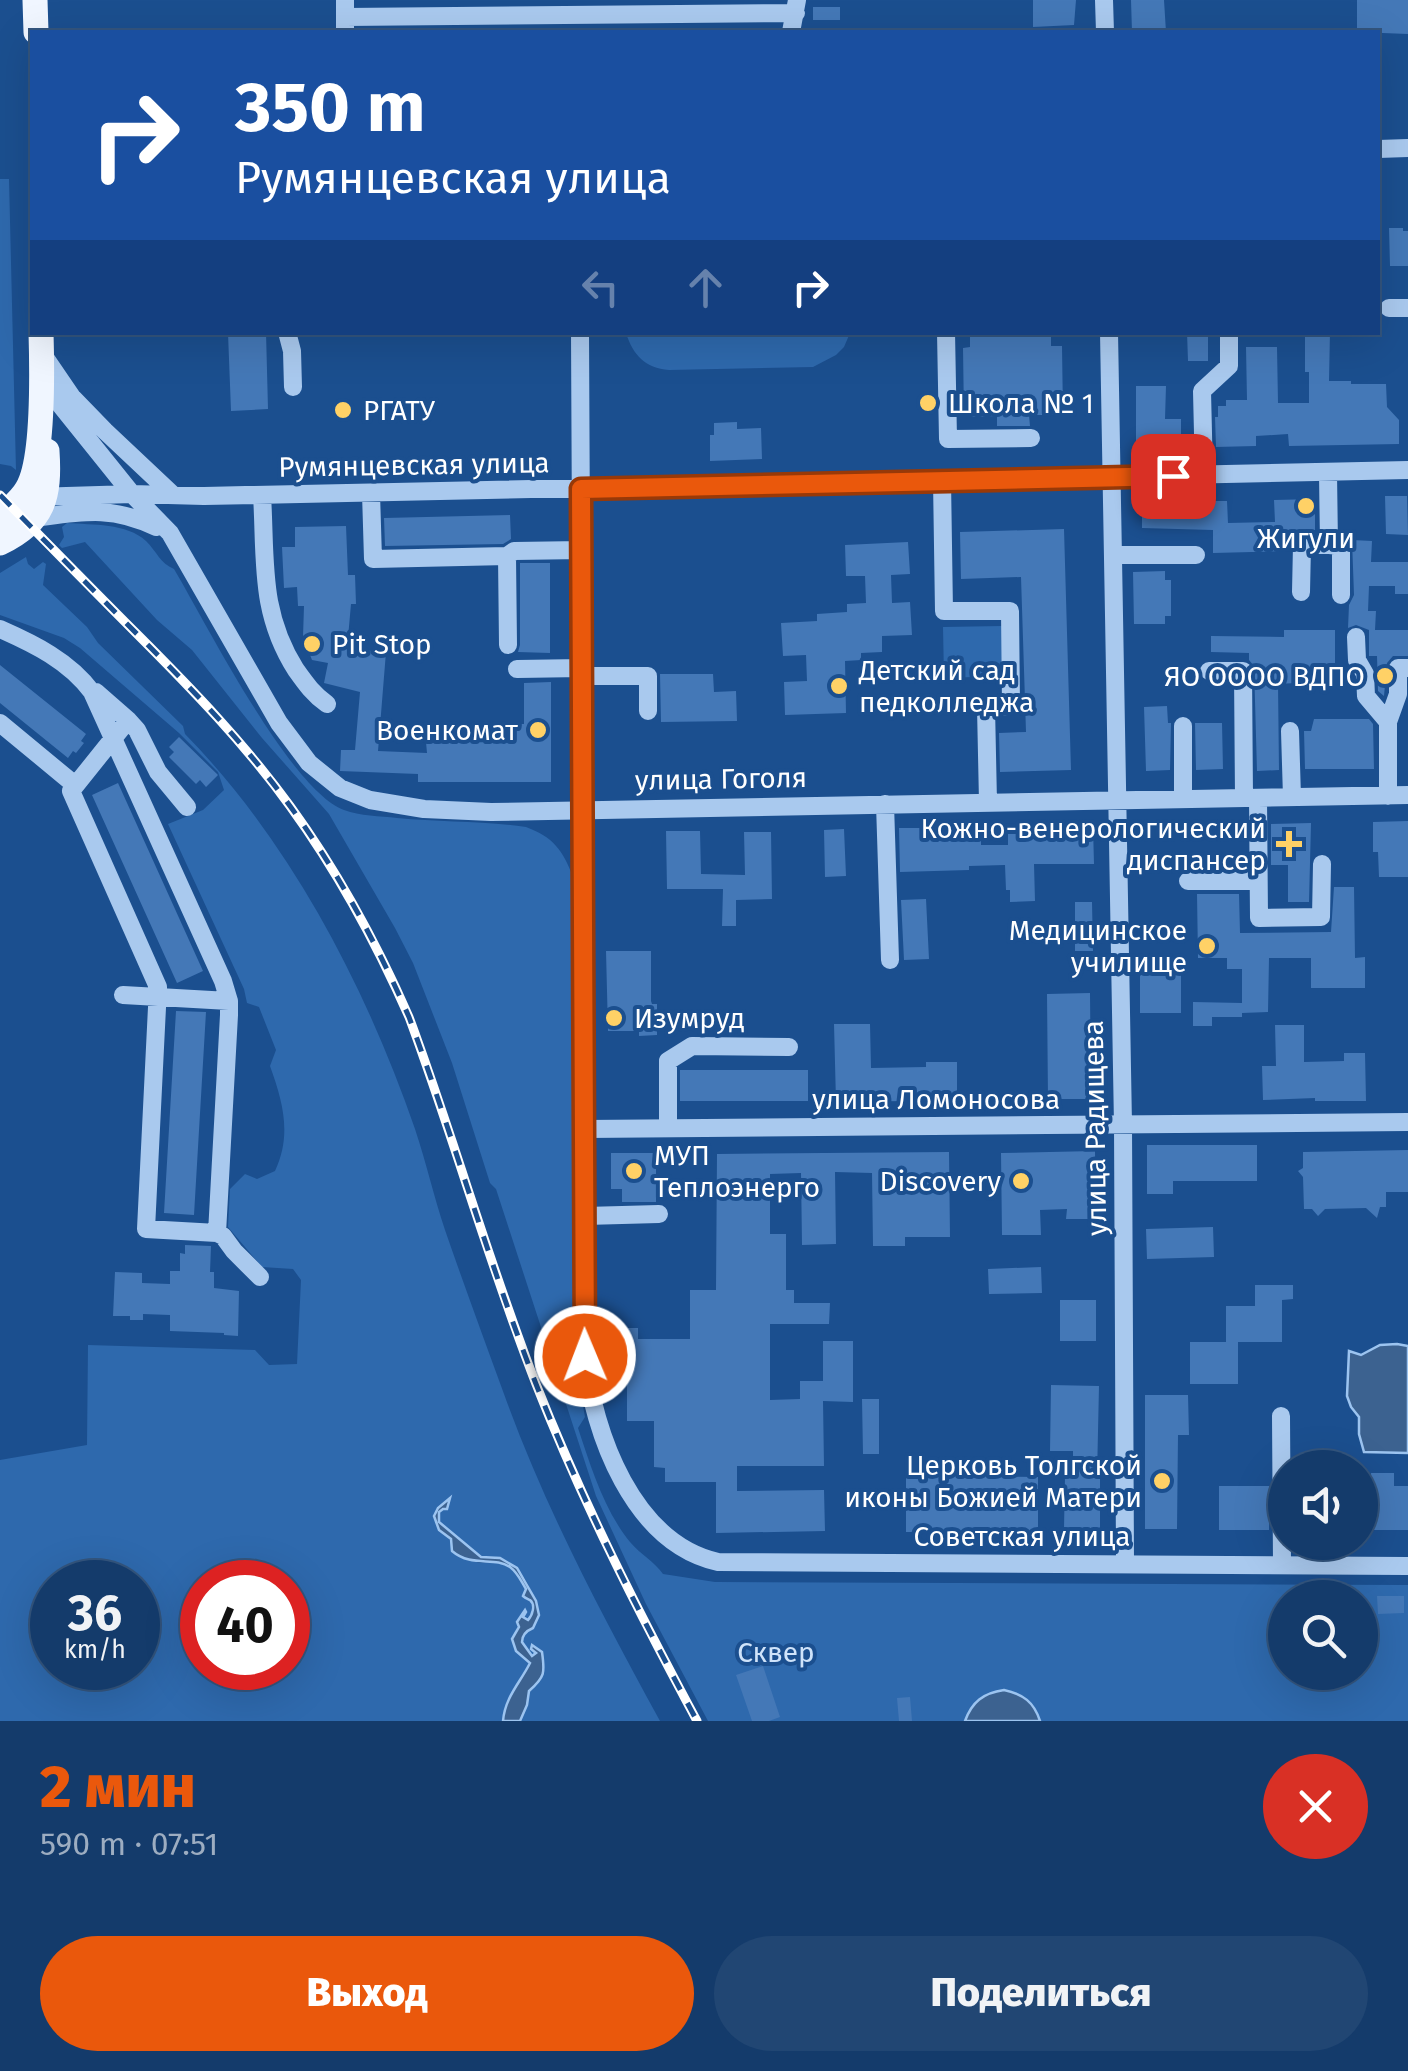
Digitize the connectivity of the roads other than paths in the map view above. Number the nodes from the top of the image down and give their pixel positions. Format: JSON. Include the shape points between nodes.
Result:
{"nodes":[{"id":1,"x":36,"y":0,"type":"edge"},
{"id":2,"x":1104,"y":0,"type":"edge"},
{"id":3,"x":797,"y":7,"type":"edge"},
{"id":4,"x":345,"y":16,"type":"edge"},
{"id":5,"x":575,"y":24,"type":"edge"},
{"id":6,"x":36,"y":30,"type":"edge"},
{"id":7,"x":1104,"y":30,"type":"edge"},
{"id":8,"x":1408,"y":148,"type":"edge"},
{"id":9,"x":1380,"y":149,"type":"edge"},
{"id":10,"x":287,"y":335,"type":"edge"},
{"id":11,"x":580,"y":335,"type":"edge"},
{"id":12,"x":946,"y":335,"type":"edge"},
{"id":13,"x":1109,"y":335,"type":"edge"},
{"id":14,"x":1230,"y":335,"type":"edge"},
{"id":15,"x":42,"y":343,"type":"edge"},
{"id":16,"x":42,"y":382,"type":"junction"},
{"id":17,"x":293,"y":386,"type":"dead end"},
{"id":18,"x":1031,"y":438,"type":"dead end"},
{"id":19,"x":1408,"y":470,"type":"edge"},
{"id":20,"x":1328,"y":472,"type":"junction"},
{"id":21,"x":1204,"y":476,"type":"junction"},
{"id":22,"x":1111,"y":477,"type":"junction"},
{"id":23,"x":942,"y":480,"type":"junction"},
{"id":24,"x":581,"y":489,"type":"junction"},
{"id":25,"x":371,"y":493,"type":"junction"},
{"id":26,"x":132,"y":494,"type":"junction"},
{"id":27,"x":262,"y":495,"type":"junction"},
{"id":28,"x":172,"y":496,"type":"junction"},
{"id":29,"x":34,"y":504,"type":"junction"},
{"id":30,"x":0,"y":518,"type":"edge"},
{"id":31,"x":170,"y":533,"type":"junction"},
{"id":32,"x":0,"y":542,"type":"edge"},
{"id":33,"x":1328,"y":545,"type":"junction"},
{"id":34,"x":582,"y":550,"type":"junction"},
{"id":35,"x":1113,"y":555,"type":"junction"},
{"id":36,"x":1196,"y":555,"type":"dead end"},
{"id":37,"x":507,"y":556,"type":"junction"},
{"id":38,"x":1302,"y":592,"type":"dead end"},
{"id":39,"x":1341,"y":595,"type":"dead end"},
{"id":40,"x":0,"y":629,"type":"edge"},
{"id":41,"x":1356,"y":638,"type":"dead end"},
{"id":42,"x":508,"y":645,"type":"dead end"},
{"id":43,"x":1408,"y":668,"type":"edge"},
{"id":44,"x":517,"y":669,"type":"dead end"},
{"id":45,"x":1209,"y":671,"type":"dead end"},
{"id":46,"x":582,"y":672,"type":"junction"},
{"id":47,"x":84,"y":681,"type":"junction"},
{"id":48,"x":327,"y":704,"type":"dead end"},
{"id":49,"x":648,"y":711,"type":"dead end"},
{"id":50,"x":128,"y":720,"type":"junction"},
{"id":51,"x":1388,"y":722,"type":"junction"},
{"id":52,"x":0,"y":724,"type":"edge"},
{"id":53,"x":1183,"y":726,"type":"dead end"},
{"id":54,"x":1290,"y":732,"type":"dead end"},
{"id":55,"x":113,"y":738,"type":"junction"},
{"id":56,"x":75,"y":785,"type":"junction"},
{"id":57,"x":1408,"y":795,"type":"edge"},
{"id":58,"x":1388,"y":796,"type":"junction"},
{"id":59,"x":1292,"y":797,"type":"junction"},
{"id":60,"x":1251,"y":798,"type":"junction"},
{"id":61,"x":1183,"y":799,"type":"junction"},
{"id":62,"x":1118,"y":800,"type":"junction"},
{"id":63,"x":988,"y":802,"type":"junction"},
{"id":64,"x":884,"y":804,"type":"junction"},
{"id":65,"x":187,"y":807,"type":"dead end"},
{"id":66,"x":583,"y":810,"type":"junction"},
{"id":67,"x":1322,"y":864,"type":"dead end"},
{"id":68,"x":1258,"y":881,"type":"junction"},
{"id":69,"x":1188,"y":882,"type":"dead end"},
{"id":70,"x":890,"y":960,"type":"dead end"},
{"id":71,"x":123,"y":995,"type":"dead end"},
{"id":72,"x":158,"y":997,"type":"junction"},
{"id":73,"x":228,"y":1001,"type":"junction"},
{"id":74,"x":789,"y":1047,"type":"dead end"},
{"id":75,"x":1408,"y":1122,"type":"edge"},
{"id":76,"x":1123,"y":1124,"type":"junction"},
{"id":77,"x":668,"y":1128,"type":"junction"},
{"id":78,"x":585,"y":1129,"type":"junction"},
{"id":79,"x":658,"y":1214,"type":"dead end"},
{"id":80,"x":584,"y":1216,"type":"junction"},
{"id":81,"x":217,"y":1233,"type":"junction"},
{"id":82,"x":260,"y":1277,"type":"dead end"},
{"id":83,"x":1281,"y":1416,"type":"dead end"},
{"id":84,"x":1125,"y":1563,"type":"junction"},
{"id":85,"x":1282,"y":1564,"type":"junction"},
{"id":86,"x":1408,"y":1566,"type":"edge"}],
"edges":[{"from":1,"to":6,"type":"main road"},
{"from":2,"to":7,"type":"street"},
{"from":3,"to":5,"type":"street"},
{"from":4,"to":5,"type":"street"},
{"from":8,"to":9,"type":"street"},
{"from":10,"to":17,"type":"street"},
{"from":11,"to":24,"type":"street","name":"Советская улица"},
{"from":12,"to":18,"type":"street","via":[[948,438]]},
{"from":13,"to":22,"type":"street","name":"улица Радищева"},
{"from":14,"to":21,"type":"street","via":[[1229,366],[1202,390]]},
{"from":15,"to":16,"type":"main road"},
{"from":15,"to":28,"type":"street","via":[[72,397]]},
{"from":16,"to":26,"type":"street","name":"улица Гоголя"},
{"from":16,"to":29,"type":"main road","via":[[48,468]]},
{"from":19,"to":20,"type":"street","name":"Румянцевская улица"},
{"from":20,"to":21,"type":"street","name":"Румянцевская улица"},
{"from":20,"to":33,"type":"street"},
{"from":21,"to":22,"type":"street","name":"Румянцевская улица"},
{"from":22,"to":23,"type":"street","name":"Румянцевская улица"},
{"from":22,"to":35,"type":"street","name":"улица Радищева"},
{"from":23,"to":24,"type":"street","name":"Румянцевская улица"},
{"from":23,"to":63,"type":"street","via":[[944,612],[1010,610],[1011,706],[986,706]]},
{"from":24,"to":25,"type":"street","name":"Румянцевская улица"},
{"from":24,"to":34,"type":"street","name":"Советская улица"},
{"from":25,"to":27,"type":"street","name":"Румянцевская улица"},
{"from":25,"to":37,"type":"street","via":[[373,559]]},
{"from":26,"to":28,"type":"street","name":"Румянцевская улица"},
{"from":26,"to":29,"type":"street","name":"Румянцевская улица"},
{"from":26,"to":31,"type":"street","name":"улица Гоголя"},
{"from":27,"to":28,"type":"street","name":"Румянцевская улица"},
{"from":27,"to":48,"type":"street","via":[[272,623],[312,693]]},
{"from":29,"to":30,"type":"main road"},
{"from":29,"to":31,"type":"street","via":[[135,516]]},
{"from":29,"to":32,"type":"main road","via":[[20,532]]},
{"from":31,"to":66,"type":"street","name":"улица Гоголя","via":[[279,723],[340,788],[424,809]]},
{"from":33,"to":38,"type":"street","via":[[1302,545]]},
{"from":33,"to":39,"type":"street","via":[[1341,546]]},
{"from":34,"to":37,"type":"street"},
{"from":34,"to":46,"type":"street","name":"Советская улица"},
{"from":35,"to":36,"type":"street"},
{"from":35,"to":62,"type":"street","name":"улица Радищева"},
{"from":37,"to":42,"type":"street"},
{"from":40,"to":47,"type":"street","via":[[60,660]]},
{"from":41,"to":51,"type":"street","via":[[1366,696]]},
{"from":43,"to":51,"type":"street","via":[[1398,668]]},
{"from":44,"to":46,"type":"street"},
{"from":45,"to":60,"type":"street","via":[[1243,671]]},
{"from":46,"to":49,"type":"street","via":[[648,676]]},
{"from":46,"to":66,"type":"street","name":"Советская улица"},
{"from":47,"to":50,"type":"street"},
{"from":47,"to":55,"type":"street"},
{"from":50,"to":55,"type":"street"},
{"from":50,"to":65,"type":"street"},
{"from":51,"to":58,"type":"street"},
{"from":52,"to":56,"type":"street"},
{"from":53,"to":61,"type":"street"},
{"from":54,"to":59,"type":"street"},
{"from":55,"to":56,"type":"street"},
{"from":55,"to":73,"type":"street"},
{"from":56,"to":72,"type":"street","via":[[71,791]]},
{"from":57,"to":58,"type":"street","name":"улица Гоголя"},
{"from":58,"to":59,"type":"street","name":"улица Гоголя"},
{"from":59,"to":60,"type":"street","name":"улица Гоголя"},
{"from":60,"to":61,"type":"street","name":"улица Гоголя"},
{"from":60,"to":68,"type":"street"},
{"from":61,"to":62,"type":"street","name":"улица Гоголя"},
{"from":62,"to":63,"type":"street","name":"улица Гоголя"},
{"from":62,"to":76,"type":"street","name":"улица Радищева"},
{"from":63,"to":64,"type":"street","name":"улица Гоголя"},
{"from":64,"to":66,"type":"street","name":"улица Гоголя"},
{"from":64,"to":70,"type":"street"},
{"from":66,"to":78,"type":"street","name":"Советская улица"},
{"from":67,"to":68,"type":"street","via":[[1320,916],[1259,918]]},
{"from":68,"to":69,"type":"street"},
{"from":71,"to":72,"type":"street"},
{"from":72,"to":73,"type":"street"},
{"from":72,"to":81,"type":"street","via":[[146,1228]]},
{"from":73,"to":81,"type":"street"},
{"from":74,"to":77,"type":"street","via":[[692,1046],[668,1061]]},
{"from":75,"to":76,"type":"street","name":"улица Ломоносова"},
{"from":76,"to":77,"type":"street","name":"улица Ломоносова"},
{"from":76,"to":84,"type":"street","name":"улица Радищева"},
{"from":77,"to":78,"type":"street","name":"улица Ломоносова"},
{"from":78,"to":80,"type":"street","name":"Советская улица"},
{"from":79,"to":80,"type":"street"},
{"from":80,"to":84,"type":"street","name":"Советская улица","via":[[588,1379],[604,1441],[650,1519],[687,1551],[718,1562]]},
{"from":81,"to":82,"type":"street"},
{"from":83,"to":85,"type":"street"},
{"from":84,"to":85,"type":"street","name":"Советская улица"},
{"from":85,"to":86,"type":"street","name":"Советская улица"}]}
